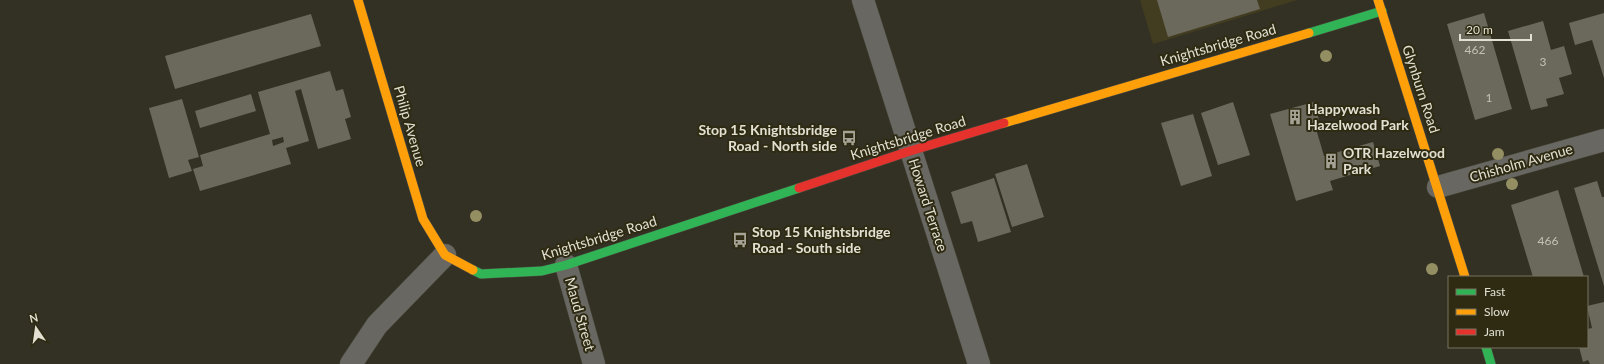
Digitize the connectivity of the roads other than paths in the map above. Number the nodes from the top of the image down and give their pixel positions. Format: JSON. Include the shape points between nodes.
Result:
{"nodes":[{"id":1,"x":358,"y":0,"type":"edge"},
{"id":2,"x":863,"y":0,"type":"edge"},
{"id":3,"x":1378,"y":0,"type":"edge"},
{"id":4,"x":1382,"y":12,"type":"junction"},
{"id":5,"x":1604,"y":140,"type":"edge"},
{"id":6,"x":910,"y":151,"type":"junction"},
{"id":7,"x":1438,"y":187,"type":"junction"},
{"id":8,"x":445,"y":255,"type":"junction"},
{"id":9,"x":566,"y":265,"type":"junction"},
{"id":10,"x":1465,"y":276,"type":"edge"},
{"id":11,"x":1486,"y":348,"type":"edge"},
{"id":12,"x":351,"y":364,"type":"edge"},
{"id":13,"x":594,"y":364,"type":"edge"},
{"id":14,"x":979,"y":364,"type":"edge"},
{"id":15,"x":1491,"y":364,"type":"edge"}],
"edges":[{"from":1,"to":8,"type":"street","name":"Philip Avenue","via":[[423,220]]},
{"from":2,"to":6,"type":"street","name":"Howard Terrace"},
{"from":3,"to":4,"type":"street","name":"Glynburn Road"},
{"from":4,"to":6,"type":"street","name":"Knightsbridge Road"},
{"from":4,"to":7,"type":"street","name":"Glynburn Road"},
{"from":5,"to":7,"type":"street","name":"Chisholm Avenue"},
{"from":6,"to":9,"type":"street","name":"Knightsbridge Road"},
{"from":6,"to":14,"type":"street","name":"Howard Terrace"},
{"from":7,"to":10,"type":"street","name":"Glynburn Road"},
{"from":8,"to":9,"type":"street","name":"Knightsbridge Road","via":[[481,274],[542,271]]},
{"from":8,"to":12,"type":"street","via":[[377,325]]},
{"from":9,"to":13,"type":"street","name":"Maud Street"},
{"from":11,"to":15,"type":"street"}]}
